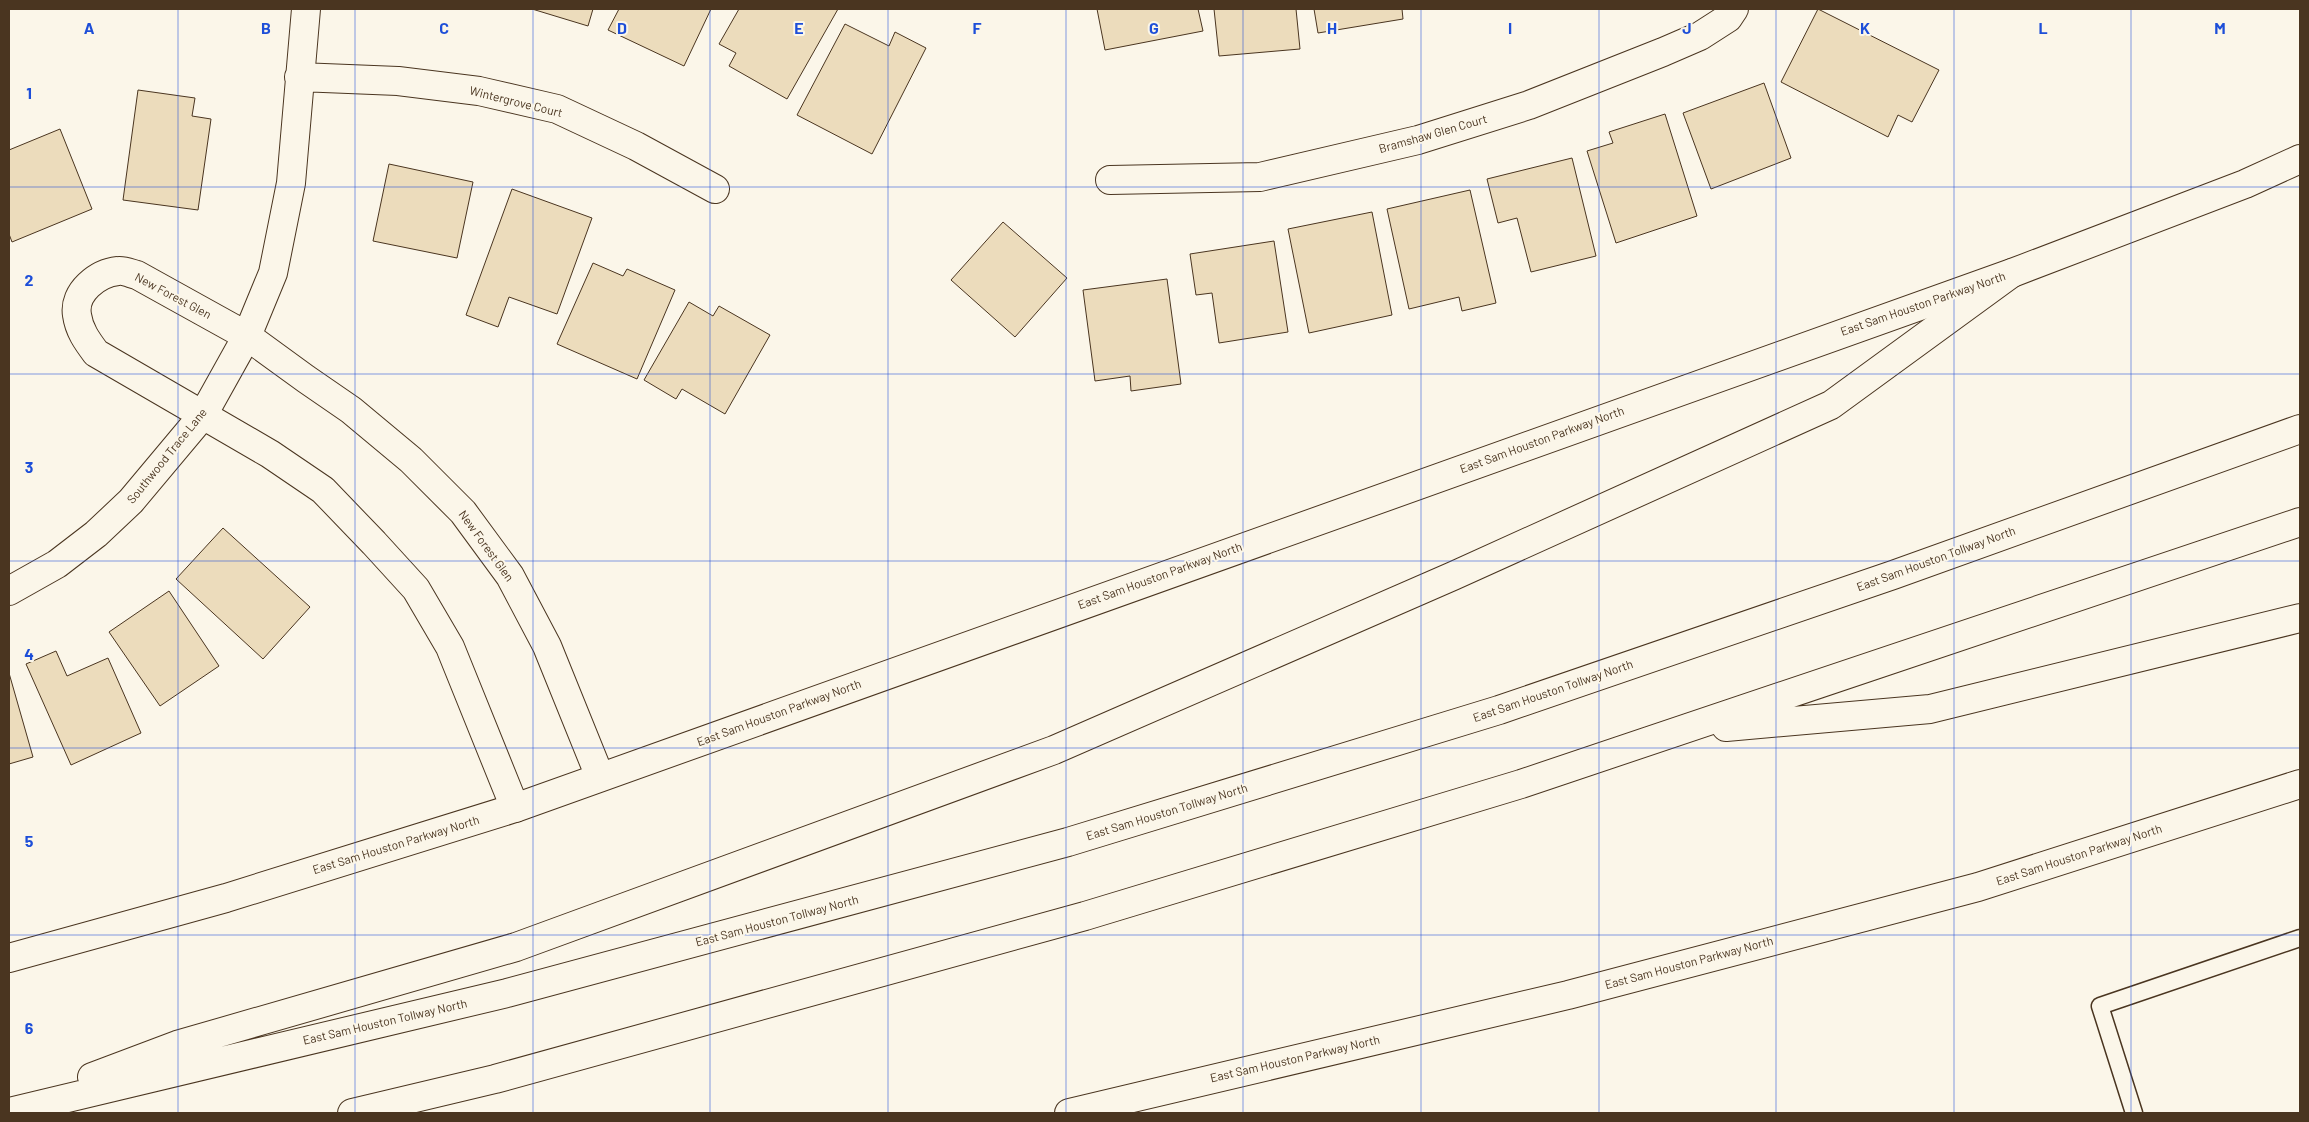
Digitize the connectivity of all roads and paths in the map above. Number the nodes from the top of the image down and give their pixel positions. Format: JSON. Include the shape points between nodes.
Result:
{"nodes":[{"id":1,"x":306,"y":9,"type":"edge"},
{"id":2,"x":1734,"y":9,"type":"edge"},
{"id":3,"x":300,"y":78,"type":"junction"},
{"id":4,"x":2300,"y":159,"type":"edge"},
{"id":5,"x":1110,"y":180,"type":"dead end"},
{"id":6,"x":715,"y":189,"type":"dead end"},
{"id":7,"x":2012,"y":272,"type":"junction"},
{"id":8,"x":247,"y":336,"type":"junction"},
{"id":9,"x":203,"y":415,"type":"junction"},
{"id":10,"x":2300,"y":429,"type":"edge"},
{"id":11,"x":2300,"y":522,"type":"edge"},
{"id":12,"x":9,"y":591,"type":"edge"},
{"id":13,"x":2300,"y":618,"type":"edge"},
{"id":14,"x":1683,"y":731,"type":"junction"},
{"id":15,"x":600,"y":777,"type":"junction"},
{"id":16,"x":2300,"y":784,"type":"edge"},
{"id":17,"x":515,"y":808,"type":"junction"},
{"id":18,"x":2300,"y":938,"type":"edge"},
{"id":19,"x":9,"y":958,"type":"edge"},
{"id":20,"x":1127,"y":1107,"type":"edge"},
{"id":21,"x":9,"y":1111,"type":"edge"},
{"id":22,"x":352,"y":1113,"type":"edge"},
{"id":23,"x":1069,"y":1113,"type":"edge"},
{"id":24,"x":2134,"y":1113,"type":"edge"}],
"edges":[{"from":1,"to":3,"type":"main road","name":"Southwood Trace Lane"},
{"from":2,"to":5,"type":"main road","name":"Bramshaw Glen Court","via":[[1728,18],[1700,36],[1663,52],[1529,105],[1418,140],[1260,177]]},
{"from":3,"to":6,"type":"main road","name":"Wintergrove Court","via":[[398,81],[479,91],[557,109],[636,146]]},
{"from":3,"to":8,"type":"main road","name":"Southwood Trace Lane","via":[[290,183],[273,273]]},
{"from":4,"to":7,"type":"main road","name":"East Sam Houston Parkway North","via":[[2245,184]]},
{"from":7,"to":15,"type":"main road","name":"East Sam Houston Parkway North"},
{"from":7,"to":21,"type":"main road","via":[[1831,405],[1453,576],[1054,750],[516,947],[177,1045]]},
{"from":8,"to":9,"type":"main road","name":"Southwood Trace Lane"},
{"from":8,"to":9,"type":"main road","name":"New Forest Glen","via":[[138,275],[120,270],[95,278],[82,293],[76,313],[82,335],[96,353]]},
{"from":8,"to":15,"type":"main road","name":"New Forest Glen","via":[[352,410],[411,460],[463,512],[510,576],[547,646]]},
{"from":9,"to":12,"type":"main road","name":"Southwood Trace Lane","via":[[131,501],[96,534],[57,564]]},
{"from":9,"to":17,"type":"main road","name":"New Forest Glen","via":[[323,490],[416,589],[450,648]]},
{"from":10,"to":21,"type":"main road","name":"East Sam Houston Tollway North","via":[[1893,575],[1499,710],[1068,842],[507,993]]},
{"from":11,"to":14,"type":"main road"},
{"from":13,"to":14,"type":"main road","via":[[1930,709]]},
{"from":14,"to":22,"type":"main road","via":[[1522,784],[1085,916],[495,1079]]},
{"from":15,"to":17,"type":"main road","name":"East Sam Houston Parkway North"},
{"from":16,"to":20,"type":"main road","name":"East Sam Houston Parkway North","via":[[1978,887]]},
{"from":17,"to":19,"type":"main road","name":"East Sam Houston Parkway North","via":[[226,898]]},
{"from":18,"to":24,"type":"lane","via":[[2100,1006]]},
{"from":20,"to":23,"type":"main road","name":"East Sam Houston Parkway North"}]}
